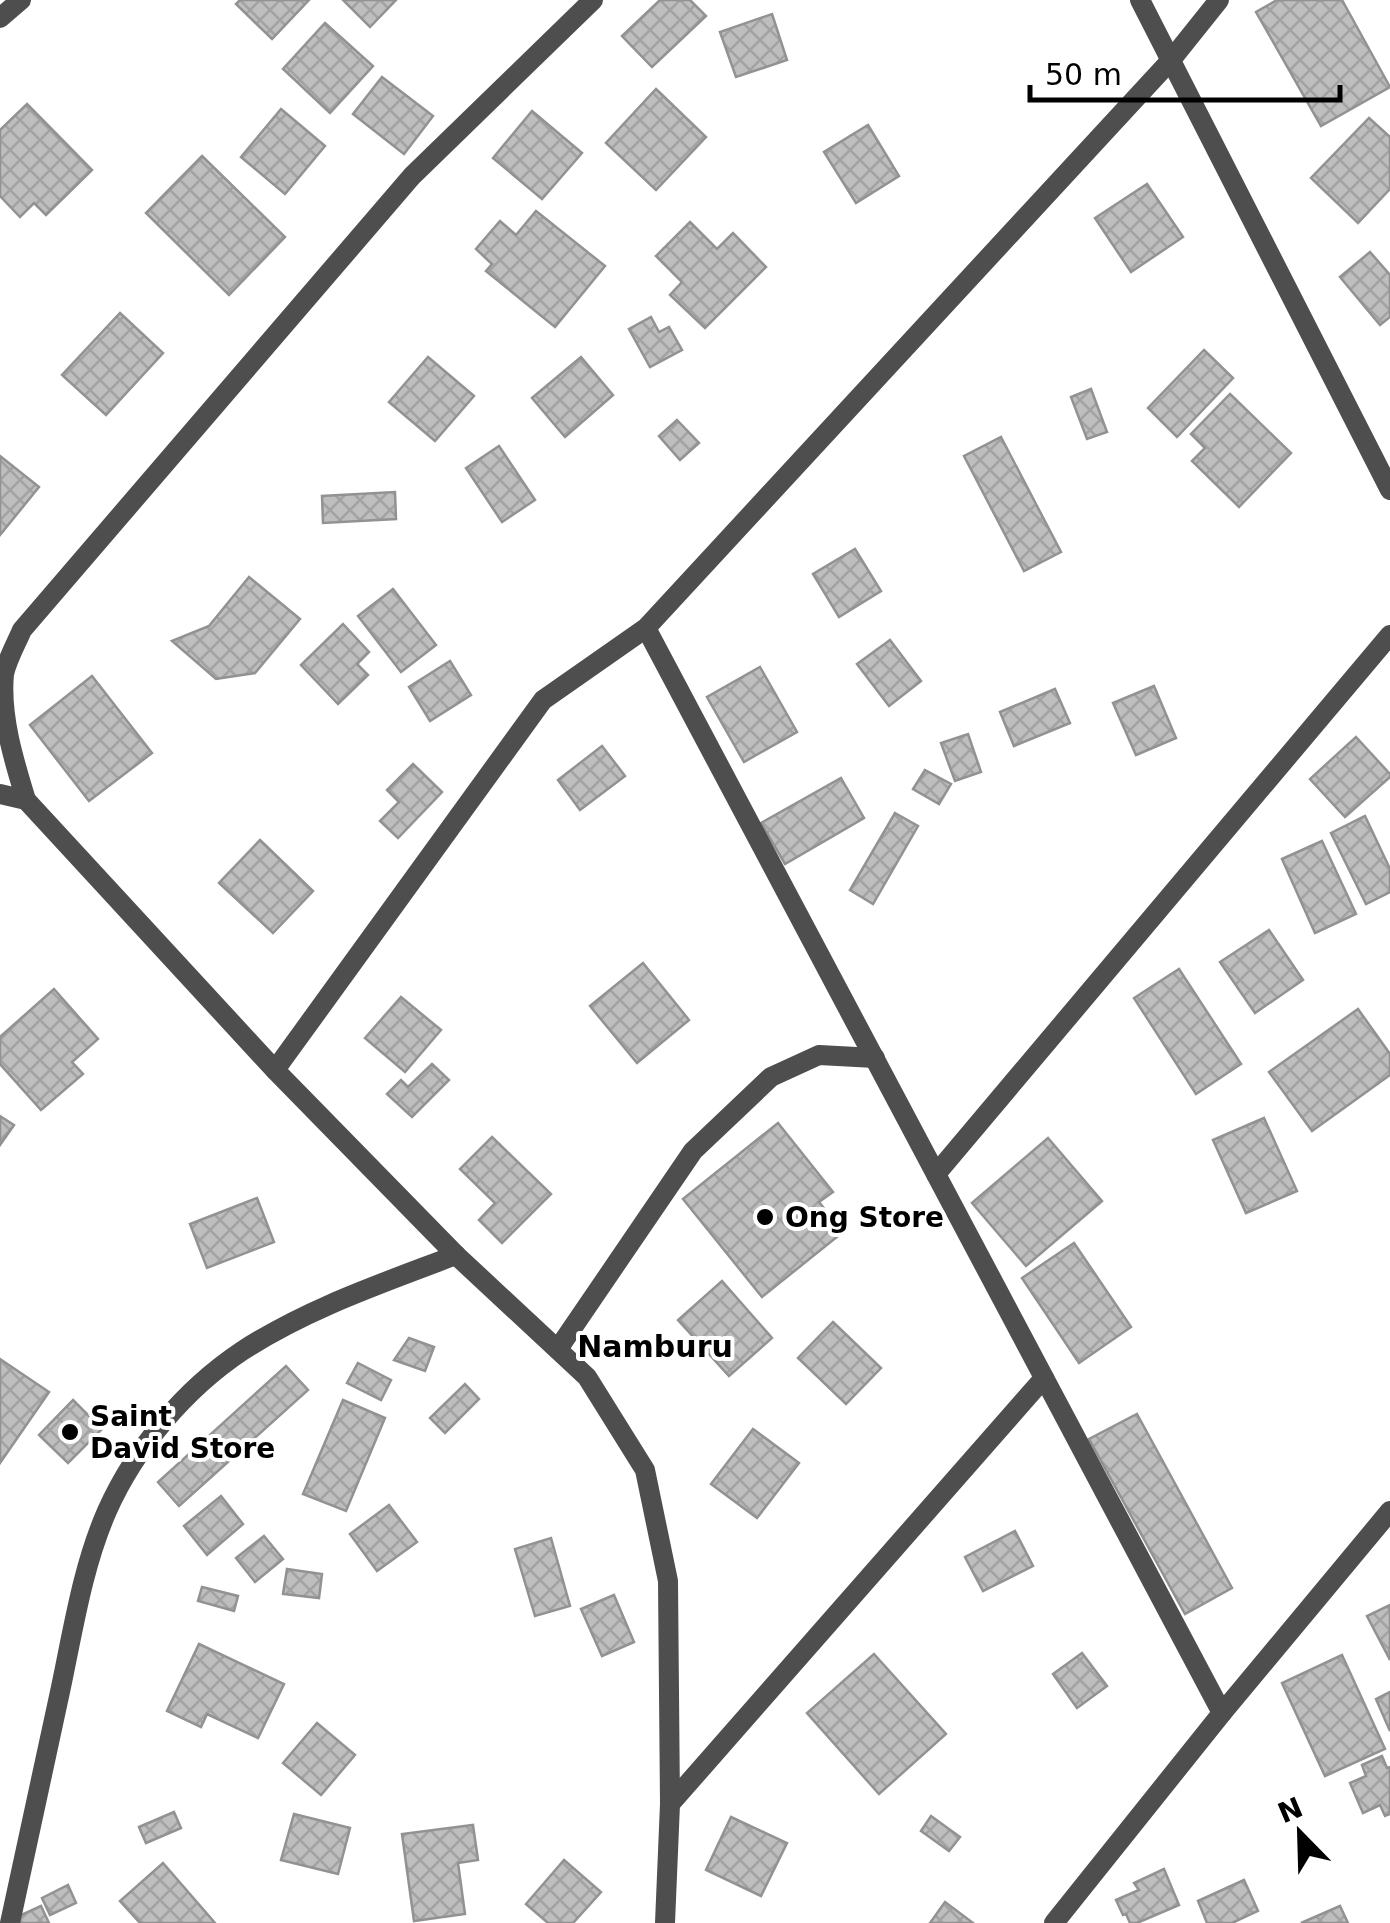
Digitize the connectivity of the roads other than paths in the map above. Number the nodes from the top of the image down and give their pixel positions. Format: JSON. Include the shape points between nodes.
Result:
{"nodes":[{"id":1,"x":20,"y":0,"type":"edge"},
{"id":2,"x":594,"y":0,"type":"edge"},
{"id":3,"x":1140,"y":0,"type":"edge"},
{"id":4,"x":1218,"y":0,"type":"edge"},
{"id":5,"x":0,"y":18,"type":"edge"},
{"id":6,"x":1171,"y":60,"type":"junction"},
{"id":7,"x":1390,"y":490,"type":"edge"},
{"id":8,"x":646,"y":628,"type":"junction"},
{"id":9,"x":1390,"y":635,"type":"edge"},
{"id":10,"x":0,"y":794,"type":"edge"},
{"id":11,"x":26,"y":800,"type":"junction"},
{"id":12,"x":874,"y":1058,"type":"junction"},
{"id":13,"x":276,"y":1070,"type":"junction"},
{"id":14,"x":936,"y":1174,"type":"junction"},
{"id":15,"x":456,"y":1256,"type":"junction"},
{"id":16,"x":558,"y":1349,"type":"junction"},
{"id":17,"x":1044,"y":1378,"type":"junction"},
{"id":18,"x":1390,"y":1510,"type":"edge"},
{"id":19,"x":1222,"y":1713,"type":"junction"},
{"id":20,"x":670,"y":1804,"type":"junction"},
{"id":21,"x":10,"y":1923,"type":"edge"},
{"id":22,"x":665,"y":1923,"type":"edge"},
{"id":23,"x":1054,"y":1923,"type":"edge"}],
"edges":[{"from":1,"to":5,"type":"street"},
{"from":2,"to":11,"type":"street","via":[[412,176],[22,630],[4,673],[2,709]]},
{"from":3,"to":6,"type":"street"},
{"from":4,"to":6,"type":"street"},
{"from":6,"to":7,"type":"street"},
{"from":6,"to":8,"type":"street"},
{"from":8,"to":12,"type":"street"},
{"from":8,"to":13,"type":"street","via":[[543,700]]},
{"from":9,"to":14,"type":"street"},
{"from":10,"to":11,"type":"street"},
{"from":11,"to":13,"type":"street"},
{"from":12,"to":14,"type":"street"},
{"from":12,"to":16,"type":"street","via":[[819,1055],[771,1077],[693,1151]]},
{"from":13,"to":15,"type":"street"},
{"from":14,"to":17,"type":"street"},
{"from":15,"to":16,"type":"street"},
{"from":15,"to":21,"type":"street","via":[[350,1295],[241,1352],[203,1382],[134,1462],[107,1511],[85,1575]]},
{"from":16,"to":20,"type":"street","via":[[587,1378],[645,1470],[668,1582]]},
{"from":17,"to":19,"type":"street"},
{"from":17,"to":20,"type":"street"},
{"from":18,"to":19,"type":"street"},
{"from":19,"to":23,"type":"street"},
{"from":20,"to":22,"type":"street"}]}
